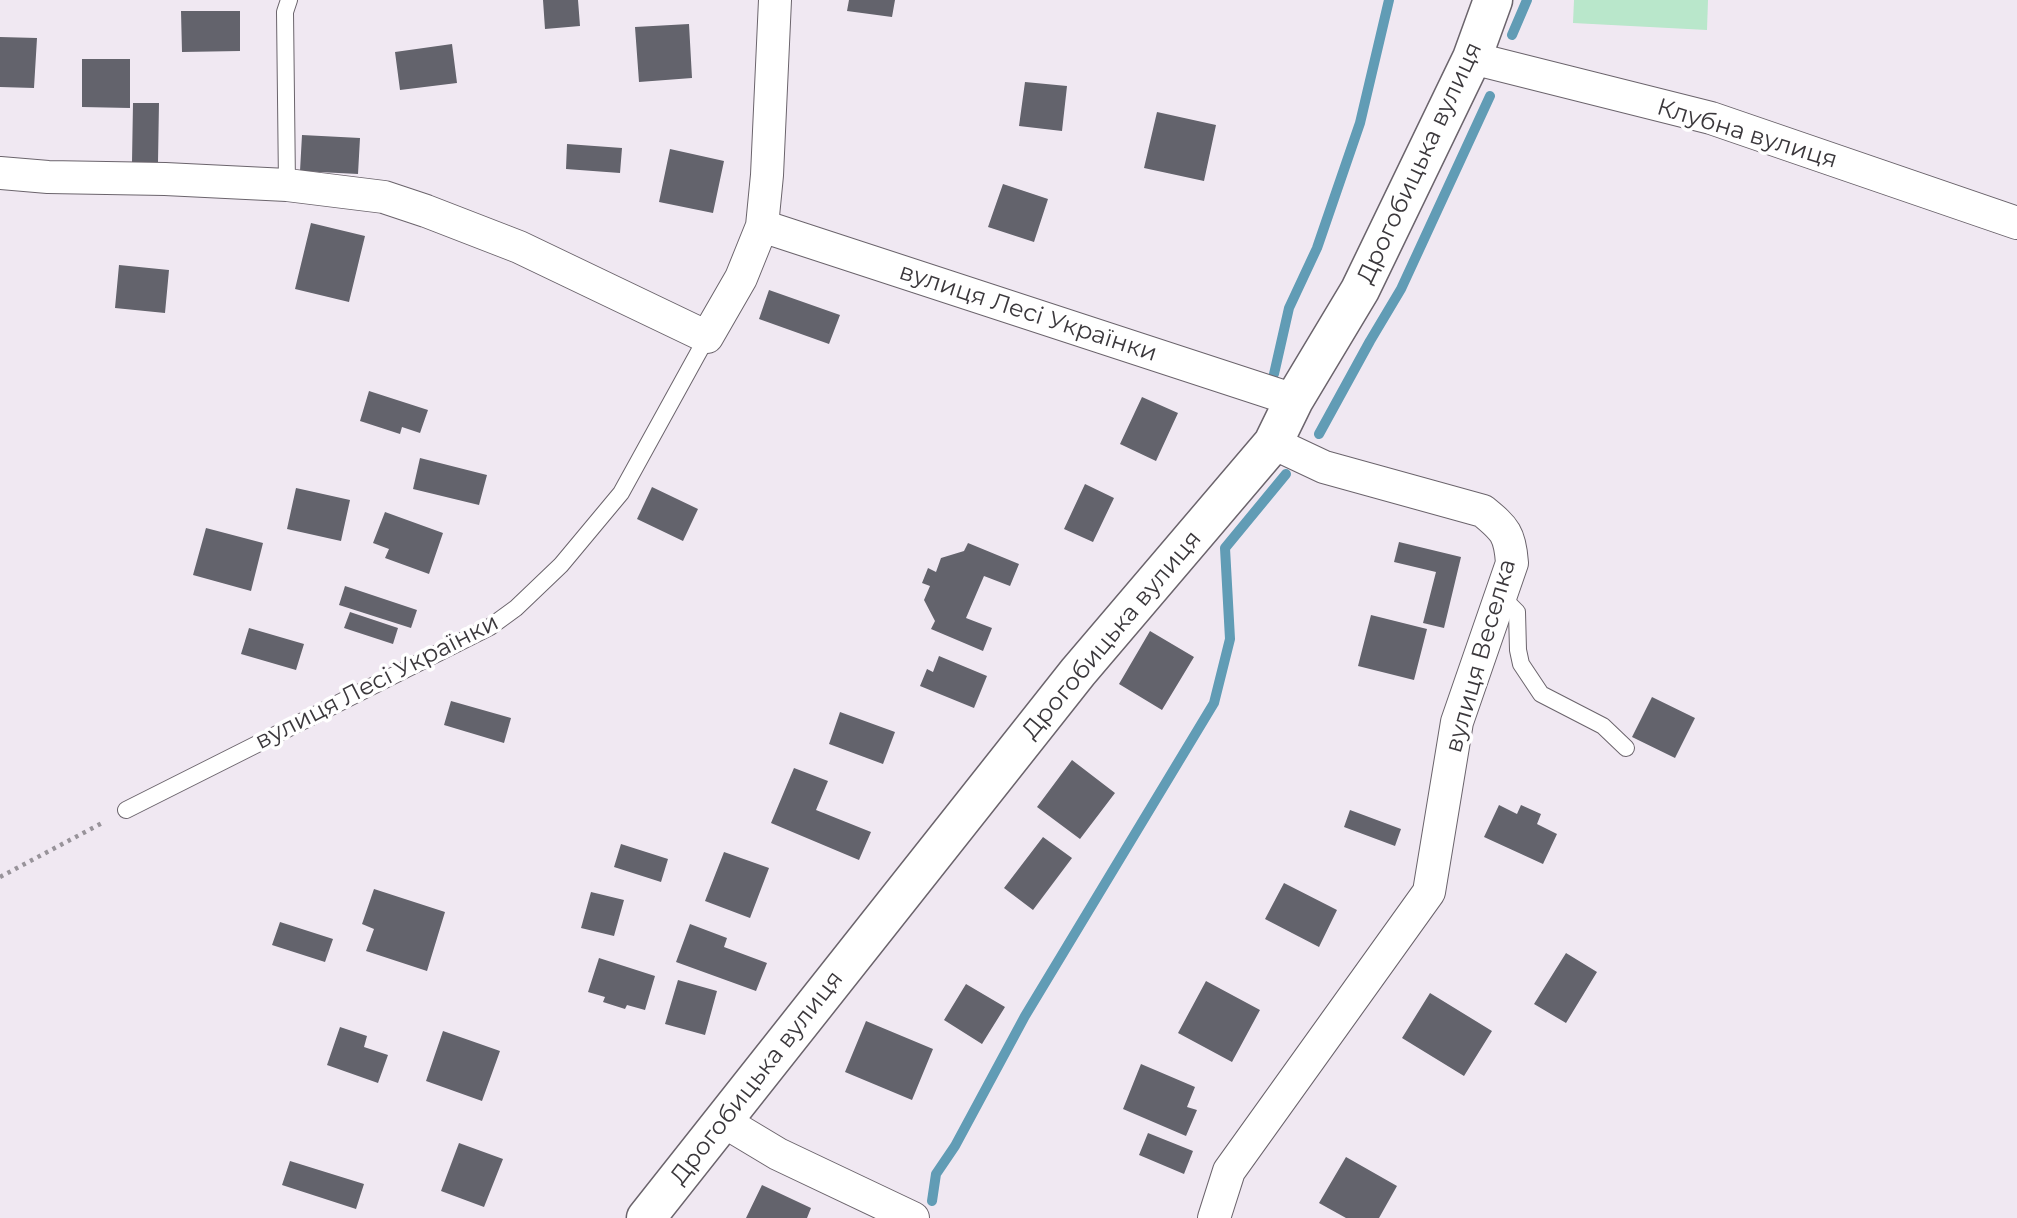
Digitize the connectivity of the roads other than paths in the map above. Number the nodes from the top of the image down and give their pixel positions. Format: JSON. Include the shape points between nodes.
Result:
{"nodes":[{"id":1,"x":289,"y":0,"type":"edge"},
{"id":2,"x":775,"y":0,"type":"edge"},
{"id":3,"x":1493,"y":0,"type":"edge"},
{"id":4,"x":1472,"y":58,"type":"junction"},
{"id":5,"x":0,"y":173,"type":"edge"},
{"id":6,"x":287,"y":185,"type":"junction"},
{"id":7,"x":2017,"y":223,"type":"edge"},
{"id":8,"x":762,"y":226,"type":"junction"},
{"id":9,"x":707,"y":337,"type":"junction"},
{"id":10,"x":1294,"y":400,"type":"junction"},
{"id":11,"x":1273,"y":443,"type":"junction"},
{"id":12,"x":1501,"y":596,"type":"junction"},
{"id":13,"x":1626,"y":748,"type":"dead end"},
{"id":14,"x":126,"y":810,"type":"road end"},
{"id":15,"x":723,"y":1121,"type":"junction"},
{"id":16,"x":646,"y":1218,"type":"edge"},
{"id":17,"x":913,"y":1218,"type":"edge"},
{"id":18,"x":1215,"y":1218,"type":"edge"}],
"edges":[{"from":1,"to":6,"type":"lane","via":[[285,12]]},
{"from":2,"to":8,"type":"street","name":"вулиця Лесі Українки"},
{"from":3,"to":4,"type":"street","name":"Дрогобицька вулиця"},
{"from":4,"to":7,"type":"street","name":"Клубна вулиця","via":[[1711,118]]},
{"from":4,"to":10,"type":"street","name":"Дрогобицька вулиця","via":[[1360,290]]},
{"from":5,"to":6,"type":"street"},
{"from":6,"to":9,"type":"street","via":[[384,197],[426,211],[519,247]]},
{"from":8,"to":9,"type":"street","name":"вулиця Лесі Українки","via":[[741,278]]},
{"from":8,"to":10,"type":"street","name":"вулиця Лесі Українки"},
{"from":9,"to":14,"type":"lane","name":"вулиця Лесі Українки","via":[[621,493],[561,565],[516,608],[490,627]]},
{"from":10,"to":11,"type":"street","name":"Дрогобицька вулиця"},
{"from":11,"to":12,"type":"street","name":"вулиця Веселка","via":[[1324,467],[1483,511],[1510,541],[1513,563]]},
{"from":11,"to":15,"type":"street","name":"Дрогобицька вулиця","via":[[1078,672]]},
{"from":12,"to":13,"type":"lane","via":[[1517,612],[1521,664],[1541,694],[1603,726]]},
{"from":12,"to":18,"type":"street","name":"вулиця Веселка","via":[[1457,722],[1429,892],[1230,1171]]},
{"from":15,"to":16,"type":"street","name":"Дрогобицька вулиця"},
{"from":15,"to":17,"type":"street","via":[[778,1154]]}]}
